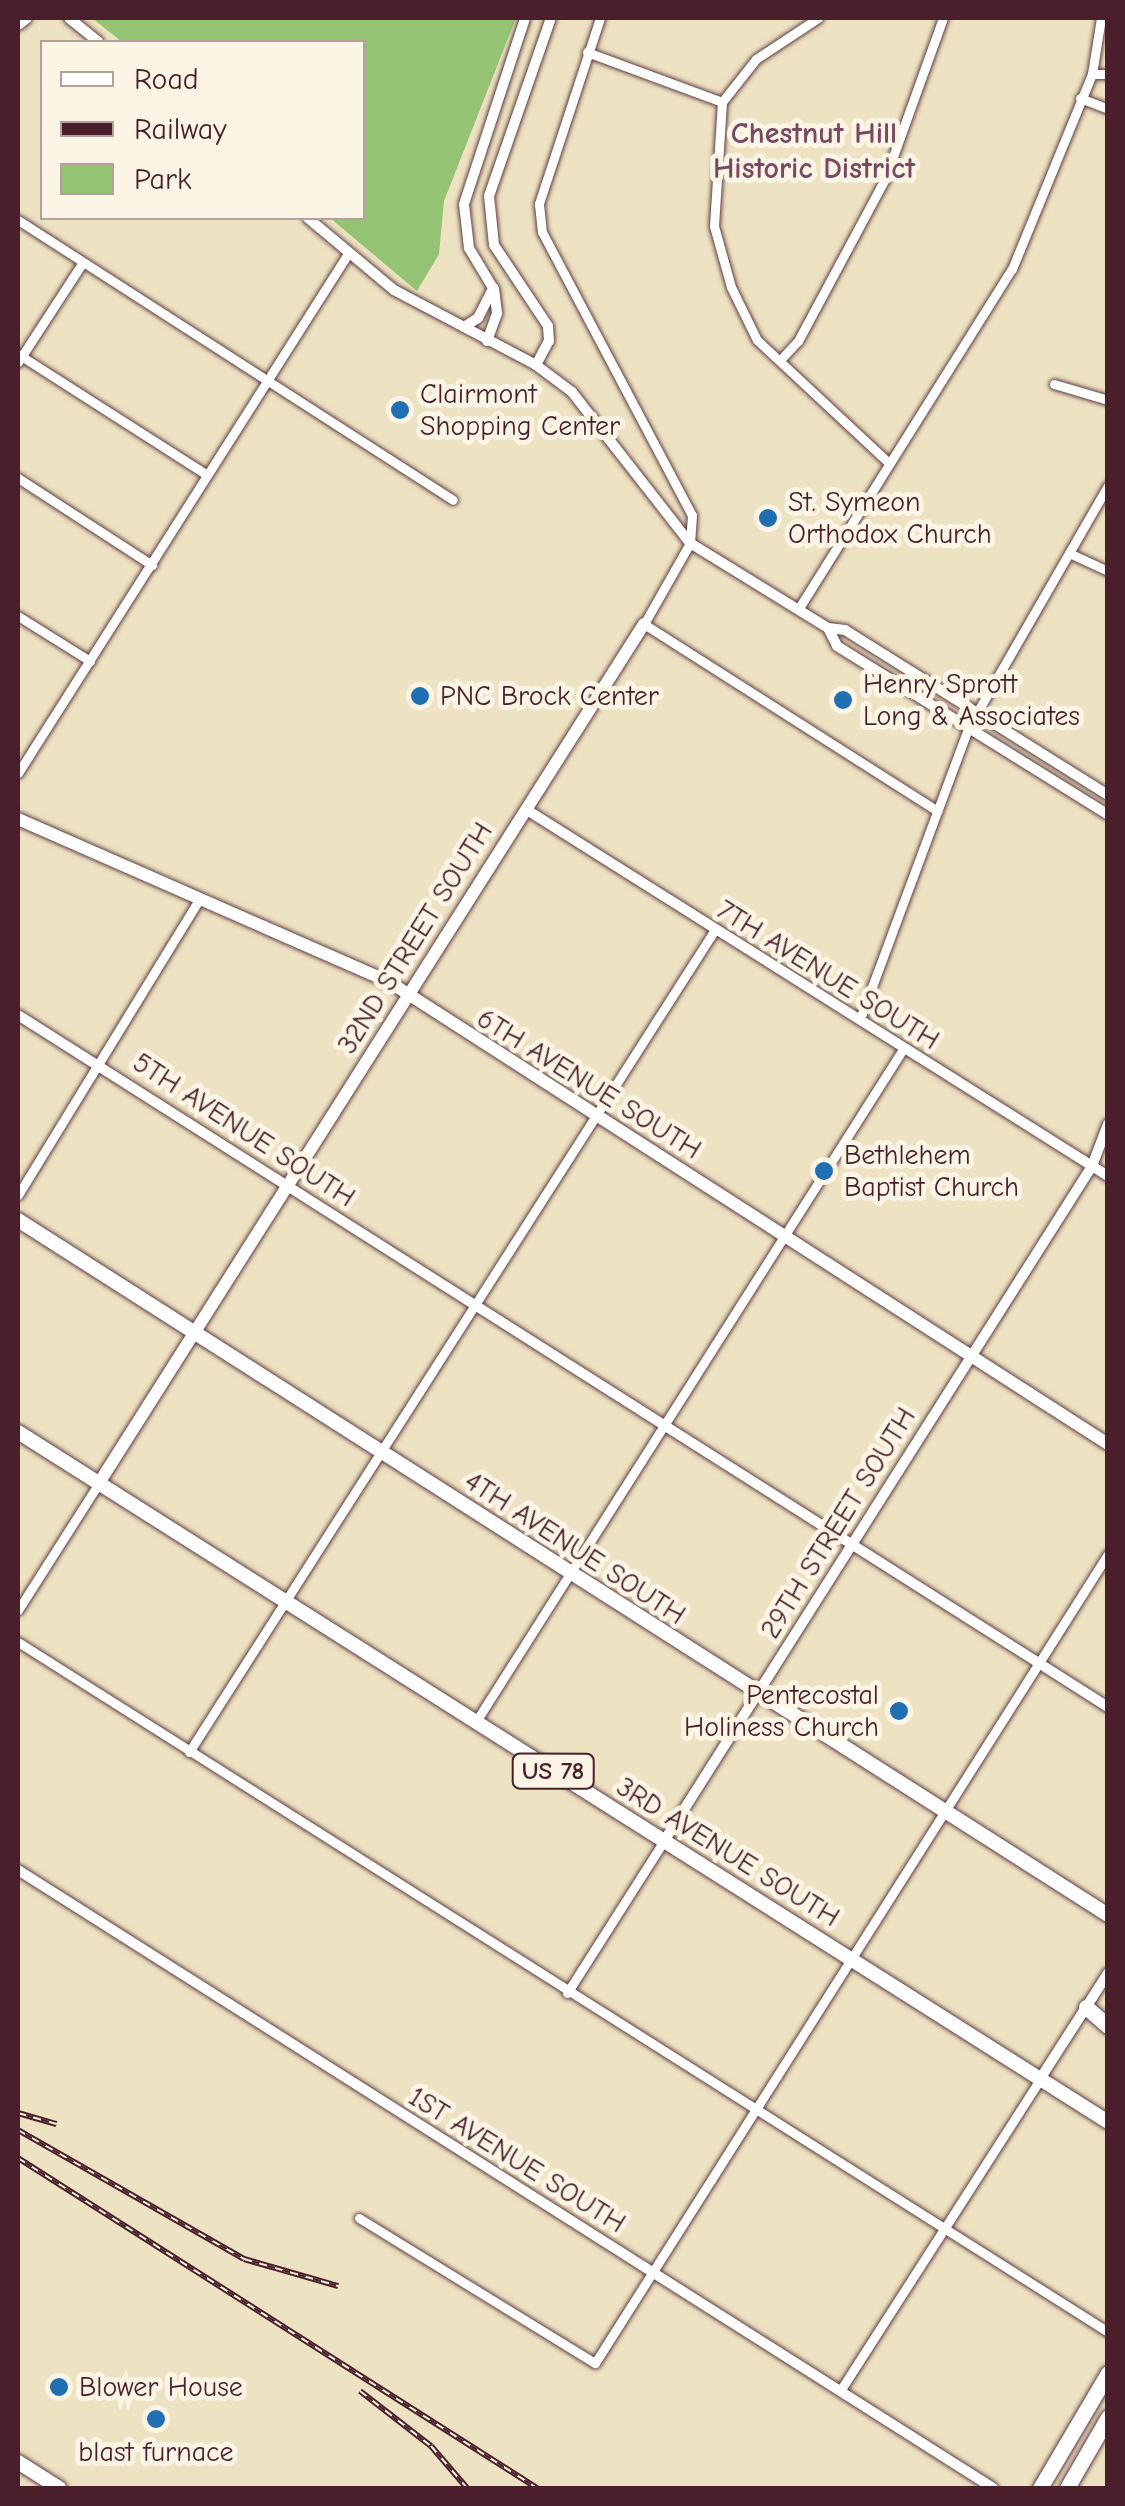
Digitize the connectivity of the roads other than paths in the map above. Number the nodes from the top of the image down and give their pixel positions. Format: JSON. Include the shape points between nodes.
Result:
{"nodes":[{"id":1,"x":27,"y":18,"type":"edge"},
{"id":2,"x":69,"y":18,"type":"edge"},
{"id":3,"x":526,"y":18,"type":"edge"},
{"id":4,"x":551,"y":18,"type":"edge"},
{"id":5,"x":600,"y":18,"type":"edge"},
{"id":6,"x":818,"y":18,"type":"edge"},
{"id":7,"x":944,"y":18,"type":"edge"},
{"id":8,"x":1100,"y":18,"type":"edge"},
{"id":9,"x":18,"y":25,"type":"edge"},
{"id":10,"x":96,"y":40,"type":"edge"},
{"id":11,"x":587,"y":52,"type":"junction"},
{"id":12,"x":1092,"y":74,"type":"junction"},
{"id":13,"x":1108,"y":74,"type":"edge"},
{"id":14,"x":1080,"y":98,"type":"junction"},
{"id":15,"x":722,"y":102,"type":"junction"},
{"id":16,"x":1108,"y":109,"type":"edge"},
{"id":17,"x":18,"y":220,"type":"edge"},
{"id":18,"x":310,"y":220,"type":"edge"},
{"id":19,"x":349,"y":252,"type":"junction"},
{"id":20,"x":83,"y":262,"type":"junction"},
{"id":21,"x":493,"y":288,"type":"junction"},
{"id":22,"x":464,"y":328,"type":"junction"},
{"id":23,"x":488,"y":342,"type":"junction"},
{"id":24,"x":19,"y":357,"type":"edge"},
{"id":25,"x":781,"y":359,"type":"junction"},
{"id":26,"x":536,"y":365,"type":"junction"},
{"id":27,"x":269,"y":381,"type":"junction"},
{"id":28,"x":1054,"y":384,"type":"dead end"},
{"id":29,"x":1108,"y":400,"type":"edge"},
{"id":30,"x":889,"y":464,"type":"junction"},
{"id":31,"x":206,"y":474,"type":"junction"},
{"id":32,"x":18,"y":478,"type":"edge"},
{"id":33,"x":1108,"y":486,"type":"edge"},
{"id":34,"x":453,"y":500,"type":"dead end"},
{"id":35,"x":690,"y":542,"type":"junction"},
{"id":36,"x":1069,"y":552,"type":"junction"},
{"id":37,"x":152,"y":565,"type":"junction"},
{"id":38,"x":1108,"y":571,"type":"edge"},
{"id":39,"x":799,"y":608,"type":"junction"},
{"id":40,"x":18,"y":616,"type":"edge"},
{"id":41,"x":644,"y":624,"type":"junction"},
{"id":42,"x":828,"y":628,"type":"junction"},
{"id":43,"x":90,"y":661,"type":"junction"},
{"id":44,"x":977,"y":714,"type":"junction"},
{"id":45,"x":968,"y":728,"type":"junction"},
{"id":46,"x":18,"y":748,"type":"edge"},
{"id":47,"x":27,"y":756,"type":"junction"},
{"id":48,"x":18,"y":773,"type":"edge"},
{"id":49,"x":1108,"y":795,"type":"edge"},
{"id":50,"x":526,"y":810,"type":"junction"},
{"id":51,"x":937,"y":811,"type":"junction"},
{"id":52,"x":1108,"y":815,"type":"edge"},
{"id":53,"x":18,"y":819,"type":"edge"},
{"id":54,"x":197,"y":903,"type":"junction"},
{"id":55,"x":714,"y":931,"type":"junction"},
{"id":56,"x":408,"y":998,"type":"junction"},
{"id":57,"x":18,"y":1015,"type":"edge"},
{"id":58,"x":860,"y":1020,"type":"junction"},
{"id":59,"x":903,"y":1049,"type":"junction"},
{"id":60,"x":98,"y":1065,"type":"junction"},
{"id":61,"x":594,"y":1118,"type":"junction"},
{"id":62,"x":1108,"y":1124,"type":"edge"},
{"id":63,"x":1092,"y":1166,"type":"junction"},
{"id":64,"x":1108,"y":1176,"type":"edge"},
{"id":65,"x":290,"y":1187,"type":"junction"},
{"id":66,"x":18,"y":1196,"type":"edge"},
{"id":67,"x":18,"y":1220,"type":"edge"},
{"id":68,"x":784,"y":1236,"type":"junction"},
{"id":69,"x":473,"y":1305,"type":"junction"},
{"id":70,"x":196,"y":1333,"type":"junction"},
{"id":71,"x":970,"y":1356,"type":"junction"},
{"id":72,"x":664,"y":1426,"type":"junction"},
{"id":73,"x":18,"y":1432,"type":"edge"},
{"id":74,"x":1108,"y":1444,"type":"edge"},
{"id":75,"x":382,"y":1452,"type":"junction"},
{"id":76,"x":99,"y":1483,"type":"junction"},
{"id":77,"x":850,"y":1544,"type":"junction"},
{"id":78,"x":1108,"y":1554,"type":"edge"},
{"id":79,"x":568,"y":1576,"type":"junction"},
{"id":80,"x":286,"y":1603,"type":"junction"},
{"id":81,"x":18,"y":1610,"type":"edge"},
{"id":82,"x":18,"y":1642,"type":"edge"},
{"id":83,"x":1040,"y":1664,"type":"junction"},
{"id":84,"x":757,"y":1693,"type":"junction"},
{"id":85,"x":1108,"y":1707,"type":"edge"},
{"id":86,"x":475,"y":1723,"type":"junction"},
{"id":87,"x":189,"y":1752,"type":"junction"},
{"id":88,"x":945,"y":1812,"type":"junction"},
{"id":89,"x":664,"y":1841,"type":"junction"},
{"id":90,"x":18,"y":1870,"type":"edge"},
{"id":91,"x":1108,"y":1915,"type":"edge"},
{"id":92,"x":852,"y":1960,"type":"junction"},
{"id":93,"x":1108,"y":1973,"type":"edge"},
{"id":94,"x":567,"y":1992,"type":"junction"},
{"id":95,"x":1086,"y":2007,"type":"junction"},
{"id":96,"x":1108,"y":2016,"type":"edge"},
{"id":97,"x":1108,"y":2026,"type":"edge"},
{"id":98,"x":1040,"y":2078,"type":"junction"},
{"id":99,"x":757,"y":2111,"type":"junction"},
{"id":100,"x":1108,"y":2122,"type":"edge"},
{"id":101,"x":360,"y":2218,"type":"dead end"},
{"id":102,"x":945,"y":2228,"type":"junction"},
{"id":103,"x":652,"y":2273,"type":"junction"},
{"id":104,"x":1108,"y":2332,"type":"edge"},
{"id":105,"x":1108,"y":2373,"type":"edge"},
{"id":106,"x":840,"y":2391,"type":"junction"},
{"id":107,"x":1108,"y":2417,"type":"edge"},
{"id":108,"x":18,"y":2462,"type":"edge"},
{"id":109,"x":59,"y":2488,"type":"edge"},
{"id":110,"x":992,"y":2488,"type":"edge"},
{"id":111,"x":1040,"y":2488,"type":"edge"},
{"id":112,"x":1067,"y":2488,"type":"edge"}],
"edges":[{"from":1,"to":9,"type":"street"},
{"from":2,"to":10,"type":"street"},
{"from":3,"to":21,"type":"street","via":[[464,204],[470,248]]},
{"from":4,"to":26,"type":"street","via":[[489,196],[494,245],[548,326],[550,341]]},
{"from":5,"to":11,"type":"street"},
{"from":6,"to":15,"type":"street","via":[[756,59]]},
{"from":7,"to":25,"type":"street","via":[[878,194],[798,341]]},
{"from":8,"to":12,"type":"street"},
{"from":11,"to":15,"type":"street"},
{"from":11,"to":35,"type":"street","via":[[539,204],[542,232],[692,515]]},
{"from":12,"to":13,"type":"street"},
{"from":12,"to":14,"type":"street"},
{"from":14,"to":16,"type":"street"},
{"from":14,"to":30,"type":"street","via":[[1012,269]]},
{"from":15,"to":25,"type":"street","via":[[712,180],[720,256],[758,340]]},
{"from":17,"to":20,"type":"street"},
{"from":18,"to":19,"type":"street"},
{"from":19,"to":22,"type":"street","via":[[394,290]]},
{"from":19,"to":27,"type":"street"},
{"from":20,"to":24,"type":"street"},
{"from":20,"to":27,"type":"street"},
{"from":21,"to":22,"type":"street","via":[[478,318]]},
{"from":21,"to":23,"type":"street","via":[[497,313]]},
{"from":22,"to":23,"type":"street"},
{"from":23,"to":26,"type":"street"},
{"from":24,"to":31,"type":"street"},
{"from":25,"to":30,"type":"street","via":[[792,378]]},
{"from":26,"to":35,"type":"street","via":[[572,392]]},
{"from":27,"to":31,"type":"street"},
{"from":27,"to":34,"type":"street"},
{"from":28,"to":29,"type":"street"},
{"from":30,"to":39,"type":"street"},
{"from":31,"to":37,"type":"street"},
{"from":32,"to":37,"type":"street"},
{"from":33,"to":36,"type":"street"},
{"from":35,"to":39,"type":"street"},
{"from":35,"to":41,"type":"street","name":"32ND STREET SOUTH"},
{"from":36,"to":38,"type":"street"},
{"from":36,"to":44,"type":"street"},
{"from":37,"to":43,"type":"street"},
{"from":39,"to":42,"type":"street"},
{"from":40,"to":43,"type":"street"},
{"from":41,"to":50,"type":"main road","name":"32ND STREET SOUTH"},
{"from":41,"to":51,"type":"street"},
{"from":42,"to":44,"type":"street","via":[[845,630]]},
{"from":42,"to":45,"type":"street","via":[[837,646]]},
{"from":43,"to":47,"type":"street"},
{"from":44,"to":45,"type":"street"},
{"from":44,"to":49,"type":"street"},
{"from":45,"to":51,"type":"street"},
{"from":45,"to":52,"type":"street"},
{"from":46,"to":47,"type":"street"},
{"from":47,"to":48,"type":"street"},
{"from":50,"to":55,"type":"street","name":"7TH AVENUE SOUTH"},
{"from":50,"to":56,"type":"main road","name":"32ND STREET SOUTH"},
{"from":51,"to":58,"type":"street"},
{"from":53,"to":54,"type":"main road","name":"6TH AVENUE SOUTH"},
{"from":54,"to":56,"type":"main road","name":"6TH AVENUE SOUTH","via":[[346,958]]},
{"from":54,"to":60,"type":"street"},
{"from":55,"to":58,"type":"street","name":"7TH AVENUE SOUTH"},
{"from":55,"to":61,"type":"street"},
{"from":56,"to":61,"type":"main road","name":"6TH AVENUE SOUTH"},
{"from":56,"to":65,"type":"main road","name":"32ND STREET SOUTH"},
{"from":57,"to":60,"type":"street","name":"5TH AVENUE SOUTH"},
{"from":58,"to":59,"type":"street","name":"7TH AVENUE SOUTH"},
{"from":59,"to":63,"type":"street","name":"7TH AVENUE SOUTH"},
{"from":59,"to":68,"type":"street"},
{"from":60,"to":65,"type":"street","name":"5TH AVENUE SOUTH"},
{"from":60,"to":66,"type":"street"},
{"from":61,"to":68,"type":"main road","name":"6TH AVENUE SOUTH"},
{"from":61,"to":69,"type":"street"},
{"from":62,"to":63,"type":"street","name":"29TH STREET SOUTH"},
{"from":63,"to":64,"type":"street","name":"7TH AVENUE SOUTH"},
{"from":63,"to":71,"type":"street","name":"29TH STREET SOUTH"},
{"from":65,"to":69,"type":"street","name":"5TH AVENUE SOUTH"},
{"from":65,"to":70,"type":"main road","name":"32ND STREET SOUTH"},
{"from":67,"to":70,"type":"main road","name":"4TH AVENUE SOUTH"},
{"from":68,"to":71,"type":"main road","name":"6TH AVENUE SOUTH"},
{"from":68,"to":72,"type":"street"},
{"from":69,"to":72,"type":"street","name":"5TH AVENUE SOUTH"},
{"from":69,"to":75,"type":"street"},
{"from":70,"to":75,"type":"main road","name":"4TH AVENUE SOUTH"},
{"from":70,"to":76,"type":"main road","name":"32ND STREET SOUTH"},
{"from":71,"to":74,"type":"main road","name":"6TH AVENUE SOUTH"},
{"from":71,"to":77,"type":"street","name":"29TH STREET SOUTH"},
{"from":72,"to":77,"type":"street","name":"5TH AVENUE SOUTH"},
{"from":72,"to":79,"type":"street"},
{"from":73,"to":76,"type":"main road","name":"3RD AVENUE SOUTH","number":"US 78"},
{"from":75,"to":79,"type":"main road","name":"4TH AVENUE SOUTH"},
{"from":75,"to":80,"type":"street"},
{"from":76,"to":80,"type":"main road","name":"3RD AVENUE SOUTH","number":"US 78"},
{"from":76,"to":81,"type":"street"},
{"from":77,"to":83,"type":"street","name":"5TH AVENUE SOUTH"},
{"from":77,"to":84,"type":"street","name":"29TH STREET SOUTH"},
{"from":78,"to":83,"type":"street"},
{"from":79,"to":84,"type":"main road","name":"4TH AVENUE SOUTH"},
{"from":79,"to":86,"type":"street"},
{"from":80,"to":86,"type":"main road","name":"3RD AVENUE SOUTH","number":"US 78"},
{"from":80,"to":87,"type":"street"},
{"from":82,"to":87,"type":"street"},
{"from":83,"to":85,"type":"street","name":"5TH AVENUE SOUTH"},
{"from":83,"to":88,"type":"street"},
{"from":84,"to":88,"type":"main road","name":"4TH AVENUE SOUTH"},
{"from":84,"to":89,"type":"street","name":"29TH STREET SOUTH"},
{"from":86,"to":89,"type":"main road","name":"3RD AVENUE SOUTH","number":"US 78"},
{"from":87,"to":94,"type":"street"},
{"from":88,"to":91,"type":"main road","name":"4TH AVENUE SOUTH"},
{"from":88,"to":92,"type":"street"},
{"from":89,"to":92,"type":"main road","name":"3RD AVENUE SOUTH","number":"US 78"},
{"from":89,"to":94,"type":"street","name":"29TH STREET SOUTH"},
{"from":90,"to":103,"type":"street","name":"1ST AVENUE SOUTH"},
{"from":92,"to":98,"type":"main road","name":"3RD AVENUE SOUTH","number":"US 78"},
{"from":92,"to":99,"type":"street"},
{"from":93,"to":95,"type":"street"},
{"from":94,"to":99,"type":"street"},
{"from":95,"to":96,"type":"highway"},
{"from":95,"to":97,"type":"highway"},
{"from":95,"to":98,"type":"street"},
{"from":98,"to":100,"type":"main road","name":"3RD AVENUE SOUTH","number":"US 78"},
{"from":98,"to":102,"type":"street"},
{"from":99,"to":102,"type":"street"},
{"from":99,"to":103,"type":"street"},
{"from":101,"to":103,"type":"street","via":[[595,2363]]},
{"from":102,"to":104,"type":"street"},
{"from":102,"to":106,"type":"street"},
{"from":103,"to":106,"type":"street","name":"1ST AVENUE SOUTH"},
{"from":105,"to":111,"type":"highway"},
{"from":106,"to":110,"type":"street","name":"1ST AVENUE SOUTH"},
{"from":107,"to":112,"type":"highway"},
{"from":108,"to":109,"type":"main road"}]}
